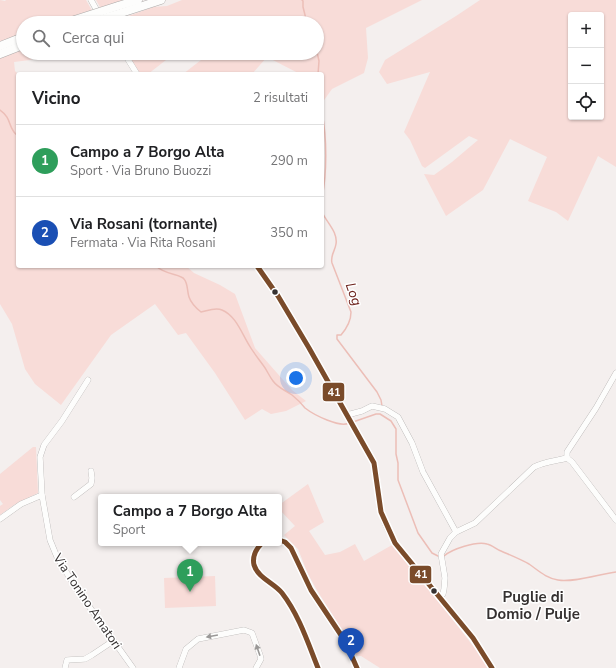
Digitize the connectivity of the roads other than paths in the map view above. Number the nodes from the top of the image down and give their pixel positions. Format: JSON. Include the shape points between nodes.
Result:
{"nodes":[{"id":1,"x":91,"y":0,"type":"edge"},
{"id":2,"x":138,"y":0,"type":"edge"},
{"id":3,"x":161,"y":0,"type":"edge"},
{"id":4,"x":120,"y":10,"type":"junction"},
{"id":5,"x":95,"y":16,"type":"edge"},
{"id":6,"x":100,"y":16,"type":"edge"},
{"id":7,"x":105,"y":16,"type":"edge"},
{"id":8,"x":16,"y":40,"type":"edge"},
{"id":9,"x":0,"y":46,"type":"edge"},
{"id":10,"x":16,"y":48,"type":"edge"},
{"id":11,"x":0,"y":54,"type":"edge"},
{"id":12,"x":129,"y":60,"type":"edge"},
{"id":13,"x":136,"y":72,"type":"edge"},
{"id":14,"x":257,"y":268,"type":"edge"},
{"id":15,"x":616,"y":373,"type":"edge"},
{"id":16,"x":88,"y":380,"type":"dead end"},
{"id":17,"x":347,"y":415,"type":"junction"},
{"id":18,"x":567,"y":458,"type":"junction"},
{"id":19,"x":91,"y":471,"type":"dead end"},
{"id":20,"x":42,"y":495,"type":"junction"},
{"id":21,"x":74,"y":497,"type":"dead end"},
{"id":22,"x":0,"y":519,"type":"edge"},
{"id":23,"x":616,"y":520,"type":"edge"},
{"id":24,"x":456,"y":532,"type":"junction"},
{"id":25,"x":282,"y":541,"type":"edge"},
{"id":26,"x":258,"y":546,"type":"edge"},
{"id":27,"x":439,"y":597,"type":"junction"},
{"id":28,"x":113,"y":641,"type":"junction"},
{"id":29,"x":65,"y":668,"type":"edge"},
{"id":30,"x":132,"y":668,"type":"edge"},
{"id":31,"x":179,"y":668,"type":"edge"},
{"id":32,"x":256,"y":668,"type":"edge"},
{"id":33,"x":318,"y":668,"type":"edge"},
{"id":34,"x":357,"y":668,"type":"edge"},
{"id":35,"x":492,"y":668,"type":"edge"}],
"edges":[{"from":1,"to":6,"type":"street"},
{"from":2,"to":4,"type":"highway"},
{"from":3,"to":4,"type":"highway"},
{"from":4,"to":5,"type":"highway","bridge":true},
{"from":4,"to":7,"type":"highway","bridge":true},
{"from":8,"to":9,"type":"highway"},
{"from":10,"to":11,"type":"highway"},
{"from":12,"to":13,"type":"street"},
{"from":14,"to":17,"type":"street","via":[[278,296]]},
{"from":15,"to":18,"type":"street","via":[[567,452]]},
{"from":16,"to":20,"type":"street","name":"Via Tonino Amatori","via":[[62,422],[44,445],[40,457]]},
{"from":17,"to":24,"type":"street","via":[[372,406],[385,409],[398,417],[423,472]]},
{"from":17,"to":27,"type":"street","via":[[374,463],[378,475],[379,502],[389,533]]},
{"from":18,"to":23,"type":"street"},
{"from":18,"to":24,"type":"street","via":[[534,467],[475,523]]},
{"from":19,"to":21,"type":"street","via":[[91,484]]},
{"from":20,"to":22,"type":"street","via":[[21,504]]},
{"from":20,"to":28,"type":"street","name":"Via Tonino Amatori","via":[[50,540],[58,557]]},
{"from":24,"to":27,"type":"street","via":[[441,554],[445,578],[444,589]]},
{"from":25,"to":34,"type":"street","via":[[291,548],[311,590],[345,641]]},
{"from":26,"to":33,"type":"street","via":[[254,553],[255,567],[288,601]]},
{"from":27,"to":35,"type":"street","via":[[471,634]]},
{"from":28,"to":29,"type":"street","via":[[85,659],[67,660]]},
{"from":28,"to":30,"type":"street","name":"Via Tonino Amatori"},
{"from":32,"to":31,"type":"street","one_way":true,"via":[[261,659],[260,655],[252,633],[244,630],[198,639],[186,649]]}]}
